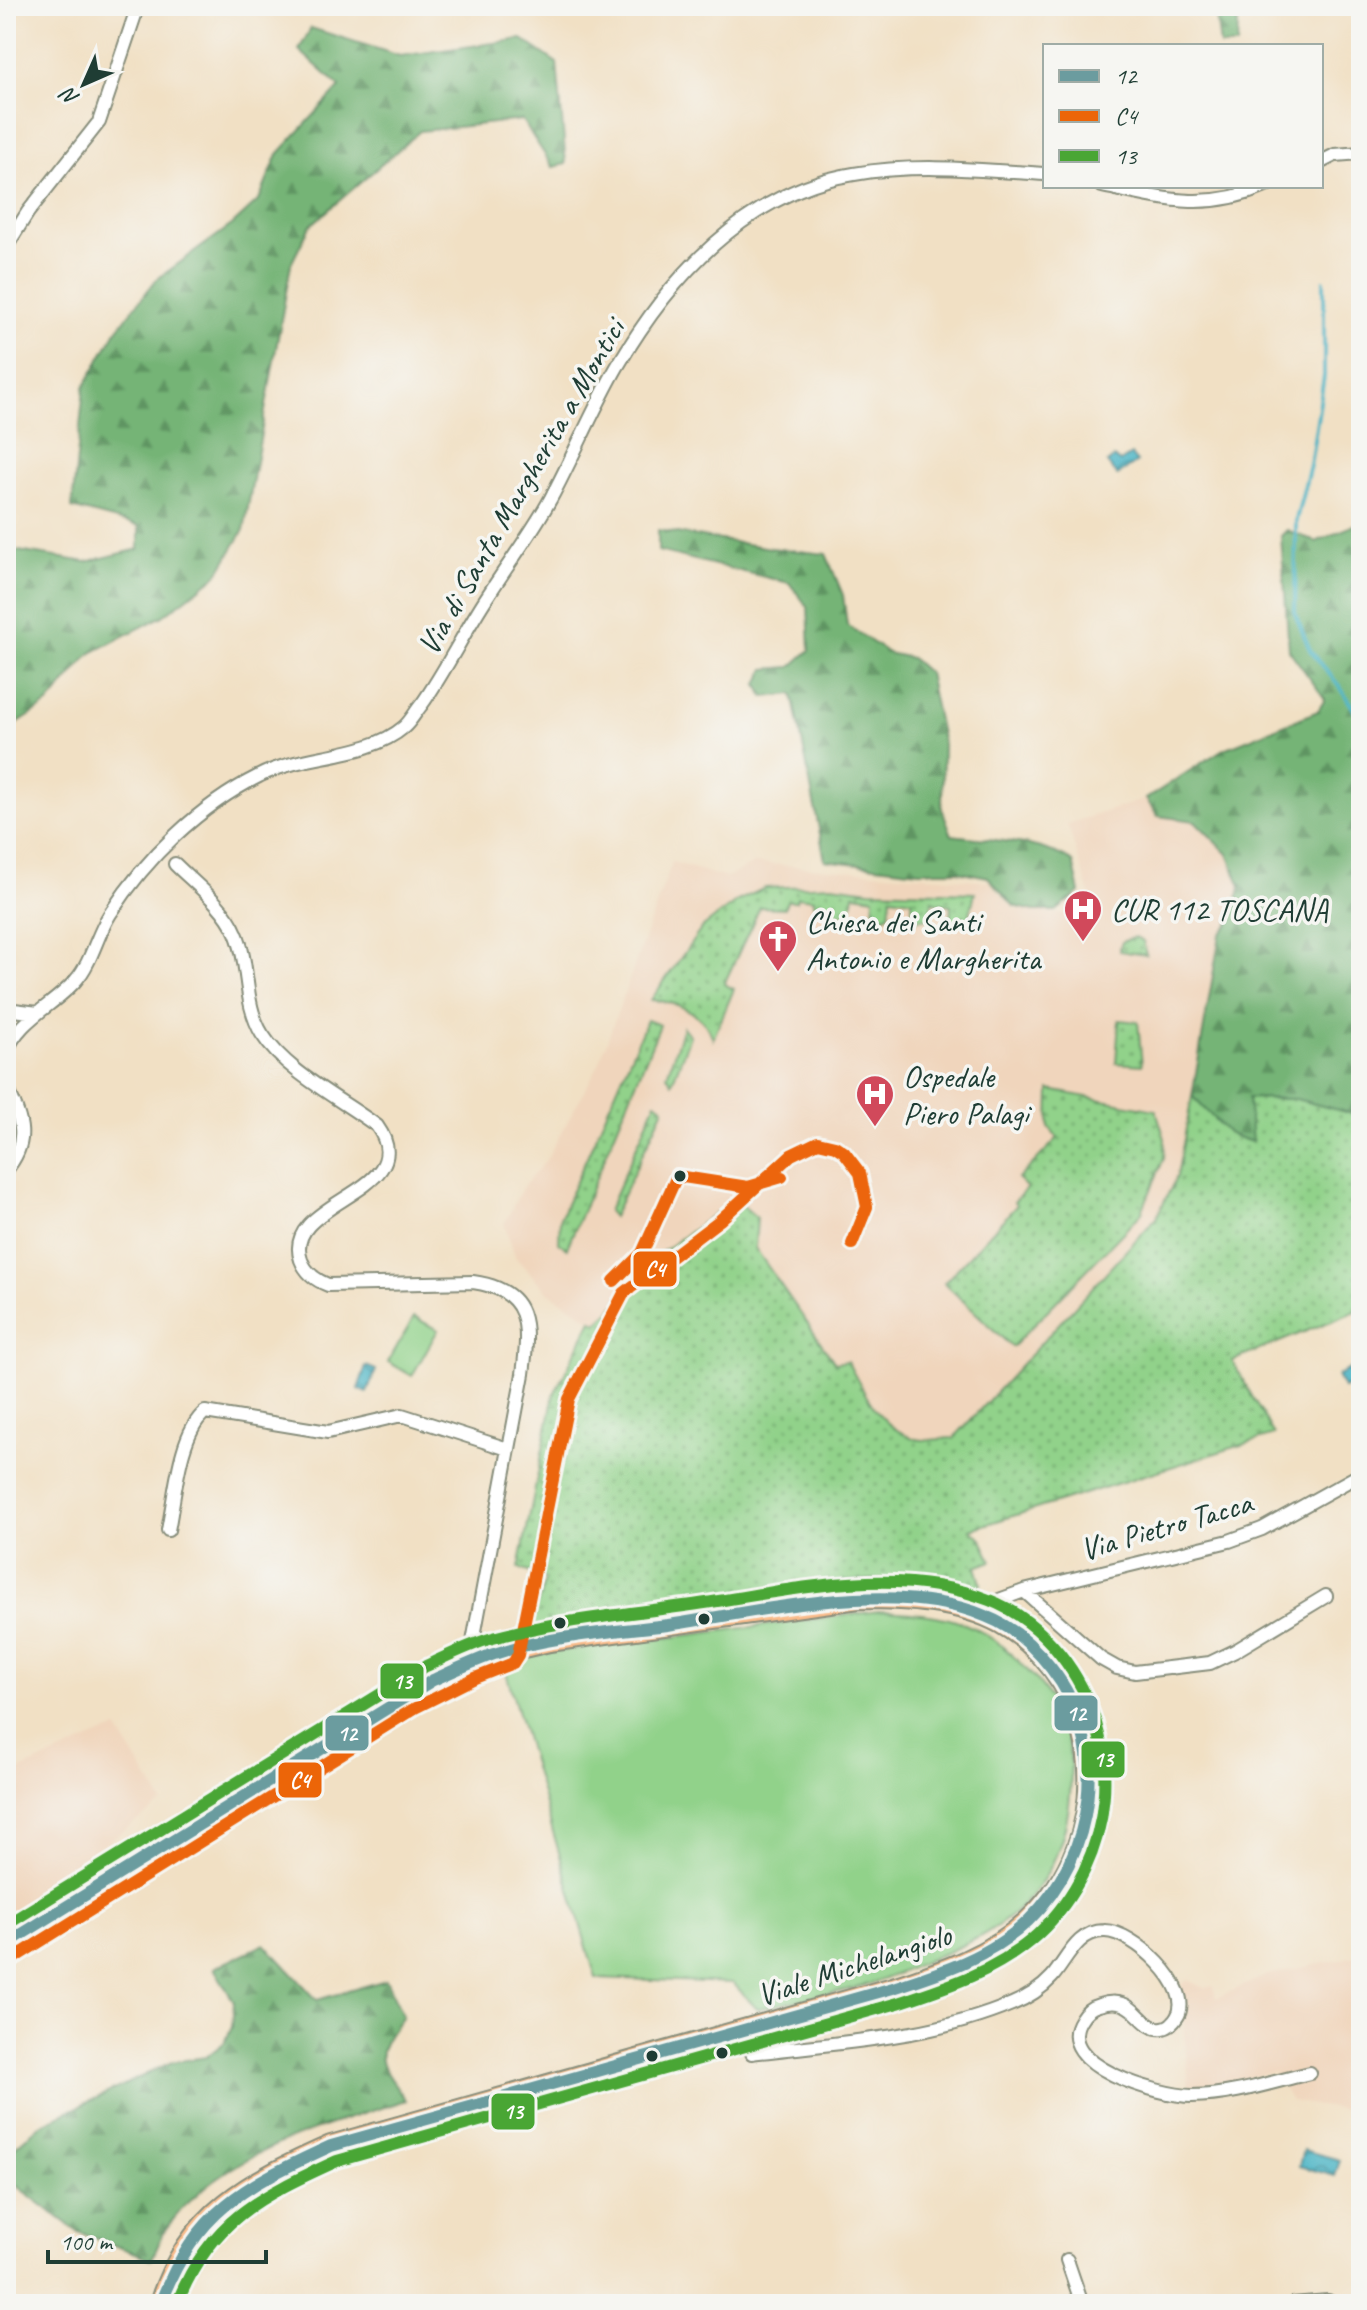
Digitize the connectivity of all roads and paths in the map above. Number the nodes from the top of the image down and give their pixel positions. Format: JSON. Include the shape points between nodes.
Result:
{"nodes":[{"id":1,"x":138,"y":6,"type":"edge"},
{"id":2,"x":1361,"y":153,"type":"edge"},
{"id":3,"x":1323,"y":161,"type":"edge"},
{"id":4,"x":1043,"y":174,"type":"edge"},
{"id":5,"x":1112,"y":188,"type":"edge"},
{"id":6,"x":1261,"y":188,"type":"edge"},
{"id":7,"x":6,"y":247,"type":"edge"},
{"id":8,"x":175,"y":864,"type":"dead end"},
{"id":9,"x":6,"y":1009,"type":"edge"},
{"id":10,"x":38,"y":1013,"type":"junction"},
{"id":11,"x":6,"y":1053,"type":"edge"},
{"id":12,"x":6,"y":1085,"type":"edge"},
{"id":13,"x":6,"y":1170,"type":"edge"},
{"id":14,"x":508,"y":1449,"type":"junction"},
{"id":15,"x":1361,"y":1474,"type":"edge"},
{"id":16,"x":168,"y":1530,"type":"dead end"},
{"id":17,"x":1024,"y":1591,"type":"junction"},
{"id":18,"x":1326,"y":1596,"type":"dead end"},
{"id":19,"x":980,"y":1613,"type":"junction"},
{"id":20,"x":469,"y":1663,"type":"junction"},
{"id":21,"x":6,"y":1944,"type":"edge"},
{"id":22,"x":742,"y":2032,"type":"junction"},
{"id":23,"x":1310,"y":2073,"type":"dead end"},
{"id":24,"x":1067,"y":2260,"type":"dead end"},
{"id":25,"x":160,"y":2304,"type":"edge"},
{"id":26,"x":1082,"y":2304,"type":"edge"},
{"id":27,"x":1292,"y":2304,"type":"edge"},
{"id":28,"x":1334,"y":2304,"type":"edge"}],
"edges":[{"from":1,"to":7,"type":"street","via":[[99,122]]},
{"from":2,"to":3,"type":"street"},
{"from":4,"to":10,"type":"street","name":"Via di Santa Margherita a Montici","via":[[920,168],[855,174],[789,194],[742,221],[686,271],[617,367],[541,516],[406,726],[383,741],[261,774],[228,794],[139,872],[107,919],[78,978]]},
{"from":5,"to":6,"type":"street","via":[[1186,203],[1243,196]]},
{"from":8,"to":14,"type":"street","via":[[235,930],[253,1013],[268,1042],[284,1060],[384,1135],[387,1148],[375,1177],[303,1231],[298,1247],[307,1271],[328,1285],[473,1282],[500,1288],[526,1321],[528,1336]]},
{"from":9,"to":10,"type":"street"},
{"from":10,"to":11,"type":"street","name":"Via di Santa Margherita a Montici"},
{"from":12,"to":13,"type":"street","via":[[22,1125],[20,1148]]},
{"from":14,"to":16,"type":"street","via":[[402,1415],[328,1432],[205,1412],[188,1435]]},
{"from":14,"to":20,"type":"street"},
{"from":15,"to":17,"type":"street","name":"Via Pietro Tacca","via":[[1262,1529],[1229,1541]]},
{"from":17,"to":18,"type":"street","via":[[1101,1659],[1135,1672],[1210,1663]]},
{"from":17,"to":19,"type":"street","name":"Via Pietro Tacca"},
{"from":19,"to":20,"type":"main road","name":"Viale Michelangiolo","via":[[894,1598],[859,1598],[549,1641]]},
{"from":19,"to":22,"type":"main road","name":"Viale Michelangiolo","via":[[1020,1636],[1042,1657],[1069,1691],[1081,1719],[1089,1789],[1069,1868],[1029,1921],[963,1964]]},
{"from":20,"to":21,"type":"main road","name":"Viale Michelangiolo","via":[[407,1694]]},
{"from":22,"to":23,"type":"street","via":[[752,2053],[934,2030],[1020,2001],[1051,1978],[1083,1938],[1105,1931],[1142,1949],[1172,1980],[1181,2005],[1174,2021],[1162,2028],[1147,2023],[1125,2003],[1094,2007],[1075,2034],[1089,2062],[1181,2096]]},
{"from":22,"to":25,"type":"main road","name":"Viale Michelangiolo","via":[[364,2135],[297,2161],[247,2189],[201,2226],[176,2262]]},
{"from":24,"to":26,"type":"street"},
{"from":27,"to":28,"type":"street"}]}
